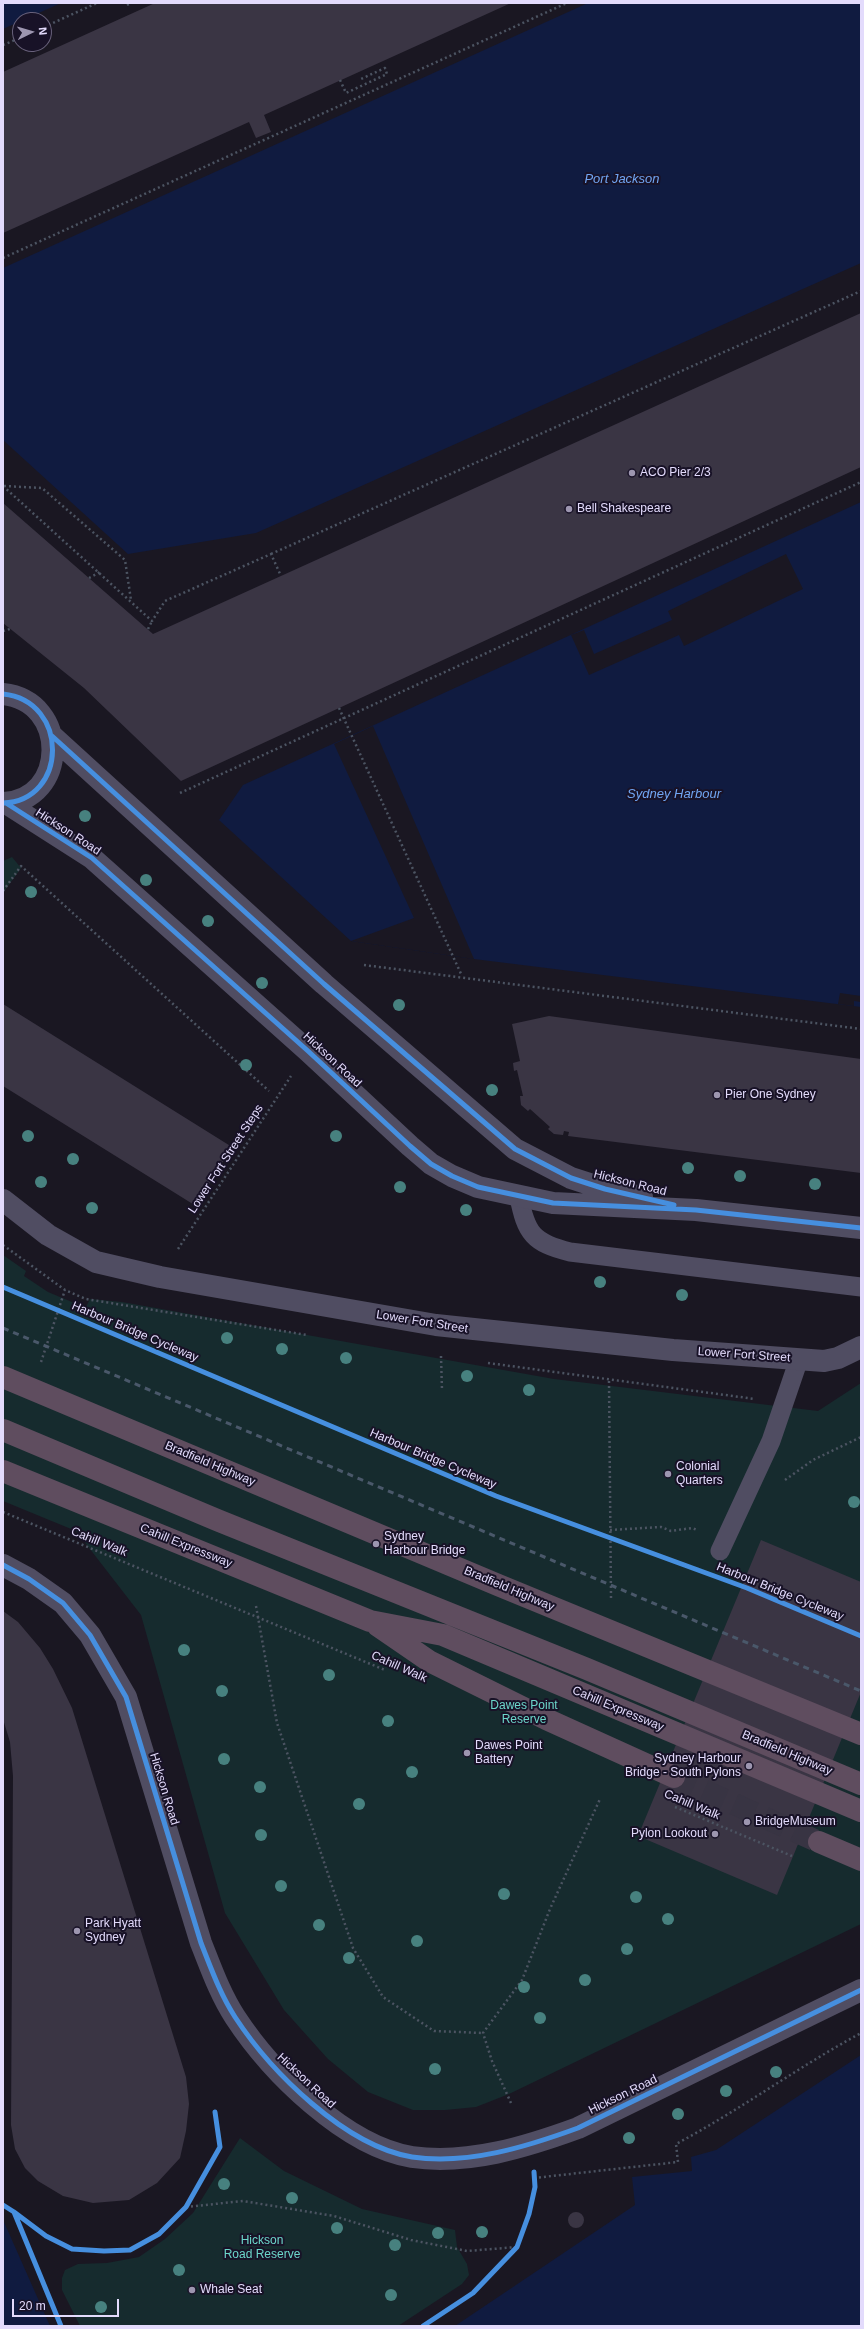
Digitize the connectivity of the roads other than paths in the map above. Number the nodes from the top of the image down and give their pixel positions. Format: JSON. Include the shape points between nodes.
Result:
{"nodes":[{"id":1,"x":6,"y":691,"type":"edge"},
{"id":2,"x":52,"y":736,"type":"junction"},
{"id":3,"x":5,"y":803,"type":"edge"},
{"id":4,"x":519,"y":1197,"type":"junction"},
{"id":5,"x":3,"y":1200,"type":"edge"},
{"id":6,"x":696,"y":1210,"type":"junction"},
{"id":7,"x":861,"y":1228,"type":"edge"},
{"id":8,"x":861,"y":1287,"type":"edge"},
{"id":9,"x":861,"y":1347,"type":"edge"},
{"id":10,"x":799,"y":1359,"type":"junction"},
{"id":11,"x":3,"y":1377,"type":"edge"},
{"id":12,"x":3,"y":1430,"type":"edge"},
{"id":13,"x":3,"y":1471,"type":"edge"},
{"id":14,"x":722,"y":1546,"type":"road end"},
{"id":15,"x":3,"y":1564,"type":"edge"},
{"id":16,"x":370,"y":1621,"type":"junction"},
{"id":17,"x":861,"y":1734,"type":"edge"},
{"id":18,"x":674,"y":1777,"type":"tunnel mouth"},
{"id":19,"x":861,"y":1784,"type":"edge"},
{"id":20,"x":861,"y":1811,"type":"edge"},
{"id":21,"x":819,"y":1842,"type":"tunnel mouth"},
{"id":22,"x":861,"y":1860,"type":"edge"},
{"id":23,"x":861,"y":1990,"type":"edge"}],
"edges":[{"from":1,"to":2,"type":"street","via":[[33,705],[48,725]]},
{"from":2,"to":3,"type":"street","via":[[54,749],[48,774],[30,793],[19,800]]},
{"from":2,"to":6,"type":"street","name":"Hickson Road","via":[[324,984],[515,1149],[572,1178],[605,1189]]},
{"from":3,"to":4,"type":"street","name":"Hickson Road","via":[[92,858],[431,1164],[478,1187]]},
{"from":4,"to":6,"type":"street","name":"Hickson Road","via":[[553,1203]]},
{"from":4,"to":8,"type":"lane","via":[[524,1223],[535,1237],[550,1247],[577,1253]]},
{"from":5,"to":10,"type":"street","name":"Lower Fort Street","via":[[48,1235],[96,1262],[160,1277],[444,1326],[673,1350]]},
{"from":6,"to":7,"type":"street","name":"Hickson Road"},
{"from":9,"to":10,"type":"street","name":"Lower Fort Street","via":[[831,1360]]},
{"from":10,"to":14,"type":"lane","via":[[771,1441]]},
{"from":11,"to":17,"type":"highway","name":"Bradfield Highway","bridge":true},
{"from":12,"to":19,"type":"highway","name":"Bradfield Highway","bridge":true},
{"from":13,"to":16,"type":"highway","name":"Cahill Expressway","bridge":true},
{"from":15,"to":23,"type":"street","name":"Hickson Road","via":[[63,1603],[90,1635],[126,1697],[201,1943],[214,1979],[234,2017],[262,2053],[297,2090],[335,2121],[373,2144],[411,2156],[446,2159],[531,2146],[578,2128]]},
{"from":16,"to":18,"type":"highway","name":"Cahill Expressway","bridge":true,"via":[[429,1661],[546,1719]]},
{"from":16,"to":20,"type":"highway","name":"Cahill Expressway","bridge":true,"via":[[443,1635]]},
{"from":21,"to":22,"type":"highway"}]}
